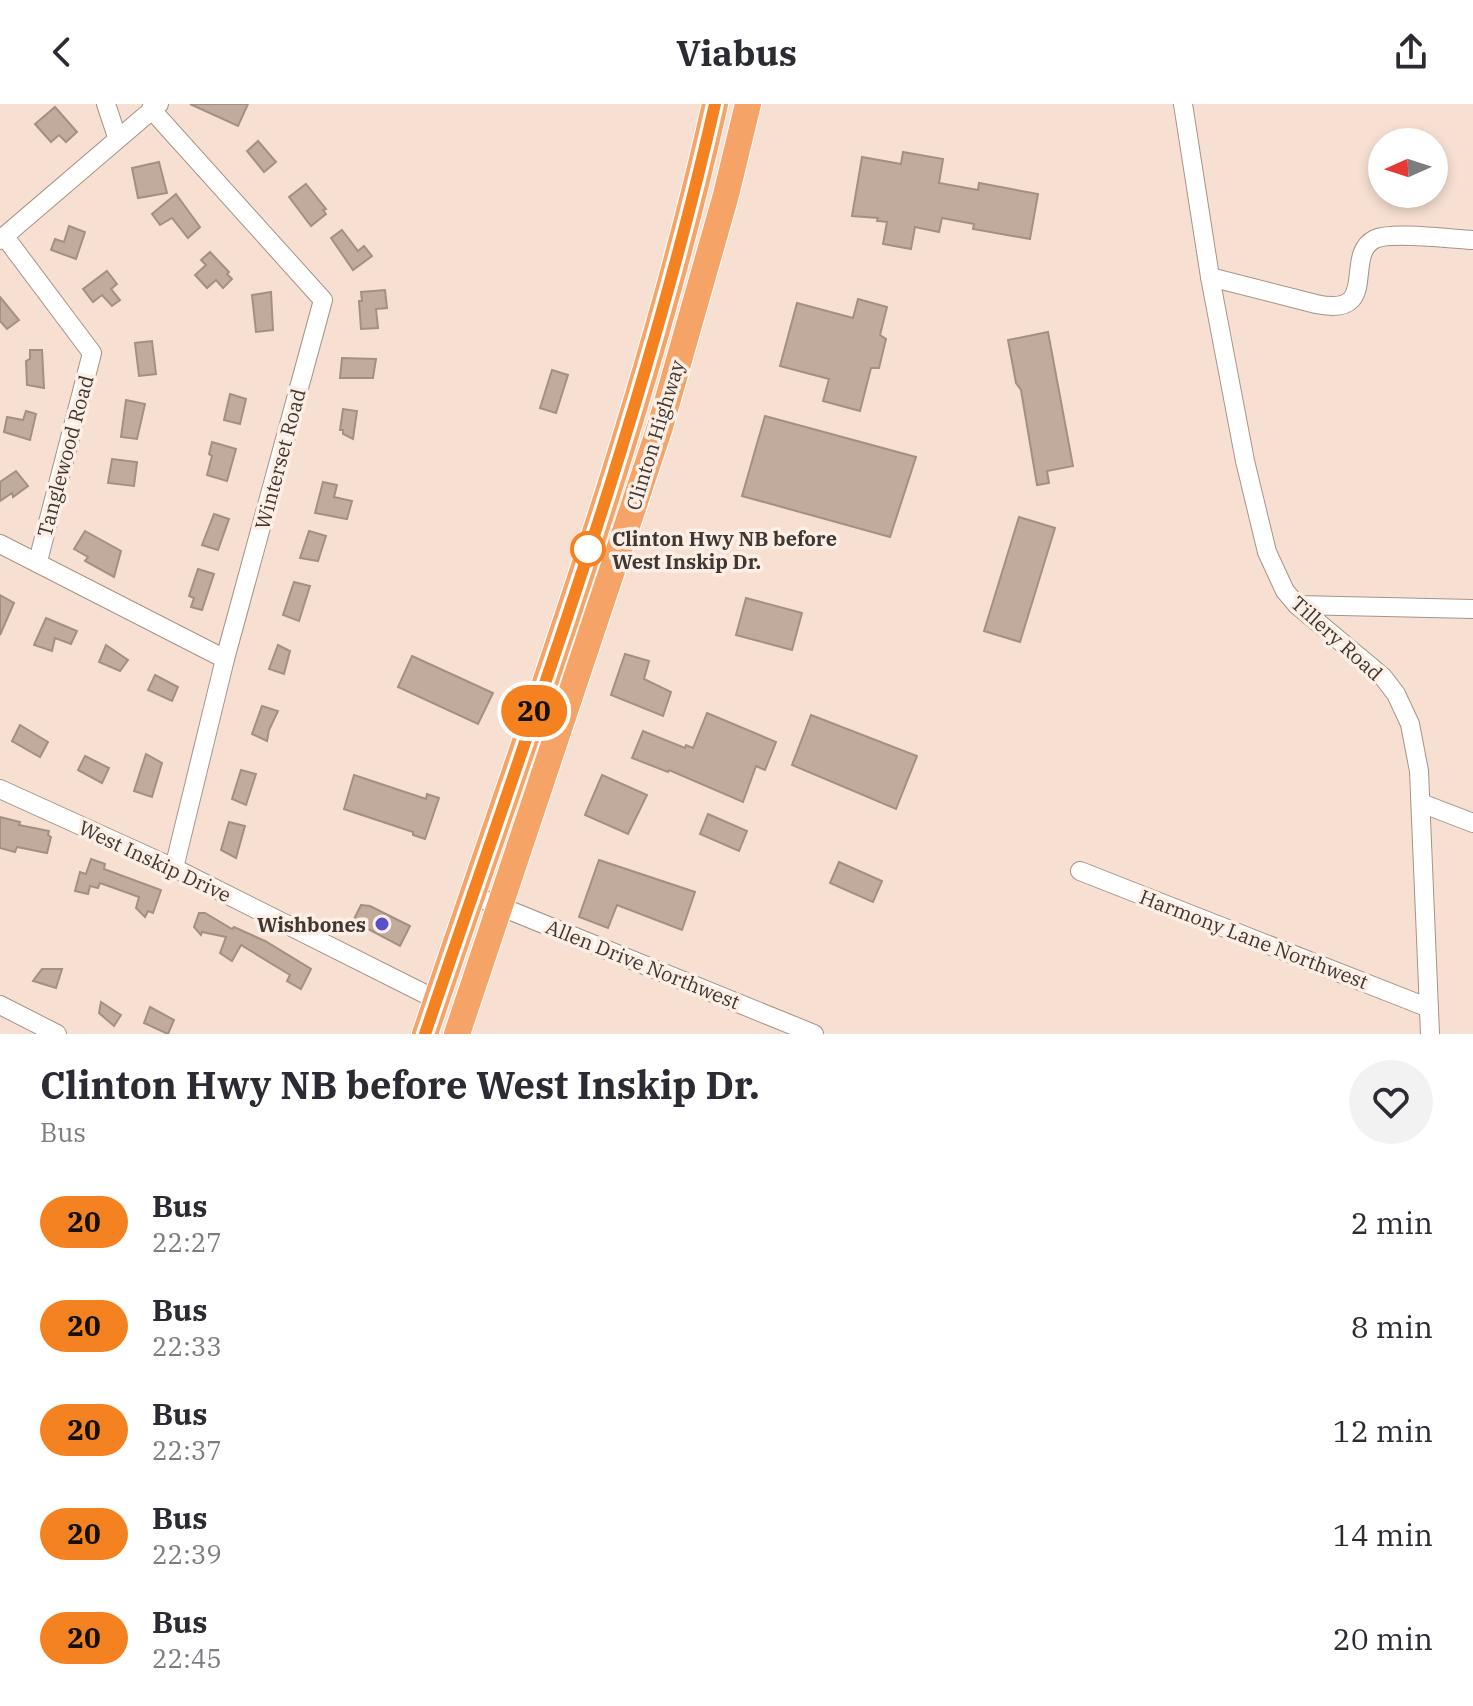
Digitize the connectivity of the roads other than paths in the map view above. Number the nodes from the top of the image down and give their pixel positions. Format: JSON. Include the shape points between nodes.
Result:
{"nodes":[{"id":1,"x":106,"y":104,"type":"edge"},
{"id":2,"x":715,"y":104,"type":"edge"},
{"id":3,"x":748,"y":104,"type":"edge"},
{"id":4,"x":1183,"y":104,"type":"edge"},
{"id":5,"x":155,"y":107,"type":"edge"},
{"id":6,"x":117,"y":137,"type":"junction"},
{"id":7,"x":2,"y":239,"type":"edge"},
{"id":8,"x":1473,"y":240,"type":"edge"},
{"id":9,"x":1210,"y":277,"type":"junction"},
{"id":10,"x":643,"y":375,"type":"junction"},
{"id":11,"x":672,"y":383,"type":"junction"},
{"id":12,"x":0,"y":544,"type":"edge"},
{"id":13,"x":38,"y":561,"type":"junction"},
{"id":14,"x":1297,"y":605,"type":"junction"},
{"id":15,"x":1473,"y":609,"type":"edge"},
{"id":16,"x":225,"y":659,"type":"junction"},
{"id":17,"x":551,"y":662,"type":"junction"},
{"id":18,"x":578,"y":674,"type":"junction"},
{"id":19,"x":0,"y":789,"type":"edge"},
{"id":20,"x":1421,"y":803,"type":"junction"},
{"id":21,"x":1473,"y":823,"type":"edge"},
{"id":22,"x":174,"y":868,"type":"junction"},
{"id":23,"x":1080,"y":871,"type":"dead end"},
{"id":24,"x":472,"y":895,"type":"junction"},
{"id":25,"x":500,"y":905,"type":"junction"},
{"id":26,"x":437,"y":1000,"type":"junction"},
{"id":27,"x":0,"y":1005,"type":"edge"},
{"id":28,"x":1429,"y":1008,"type":"junction"},
{"id":29,"x":57,"y":1034,"type":"edge"},
{"id":30,"x":425,"y":1034,"type":"edge"},
{"id":31,"x":457,"y":1034,"type":"edge"},
{"id":32,"x":814,"y":1034,"type":"edge"},
{"id":33,"x":1430,"y":1034,"type":"edge"}],
"edges":[{"from":1,"to":6,"type":"street"},
{"from":2,"to":10,"type":"highway","name":"Clinton Highway"},
{"from":3,"to":11,"type":"highway","name":"Clinton Highway"},
{"from":4,"to":9,"type":"street","name":"Tillery Road"},
{"from":5,"to":6,"type":"street"},
{"from":5,"to":16,"type":"street","name":"Winterset Road","via":[[323,300]]},
{"from":6,"to":7,"type":"street"},
{"from":7,"to":13,"type":"street","name":"Tanglewood Road","via":[[92,353]]},
{"from":8,"to":9,"type":"street","via":[[1372,240],[1364,248],[1358,288],[1342,306]]},
{"from":9,"to":14,"type":"street","name":"Tillery Road","via":[[1260,531],[1275,572]]},
{"from":10,"to":11,"type":"highway"},
{"from":10,"to":17,"type":"highway","name":"Clinton Highway"},
{"from":11,"to":18,"type":"highway","name":"Clinton Highway"},
{"from":12,"to":13,"type":"street"},
{"from":13,"to":16,"type":"street"},
{"from":14,"to":15,"type":"street"},
{"from":14,"to":20,"type":"street","name":"Tillery Road","via":[[1370,664],[1396,694],[1416,747]]},
{"from":16,"to":22,"type":"street","name":"Winterset Road"},
{"from":17,"to":18,"type":"highway"},
{"from":17,"to":24,"type":"highway","name":"Clinton Highway"},
{"from":18,"to":25,"type":"highway","name":"Clinton Highway"},
{"from":19,"to":22,"type":"street","name":"West Inskip Drive"},
{"from":20,"to":21,"type":"street"},
{"from":20,"to":28,"type":"street","name":"Tillery Road"},
{"from":22,"to":26,"type":"street","name":"West Inskip Drive"},
{"from":23,"to":28,"type":"street","name":"Harmony Lane Northwest"},
{"from":24,"to":25,"type":"street","name":"Allen Drive Northwest"},
{"from":24,"to":26,"type":"highway","name":"Clinton Highway"},
{"from":25,"to":31,"type":"highway","name":"Clinton Highway"},
{"from":25,"to":32,"type":"street","name":"Allen Drive Northwest"},
{"from":26,"to":30,"type":"highway","name":"Clinton Highway"},
{"from":27,"to":29,"type":"street"},
{"from":28,"to":33,"type":"street","name":"Tillery Road"}]}
